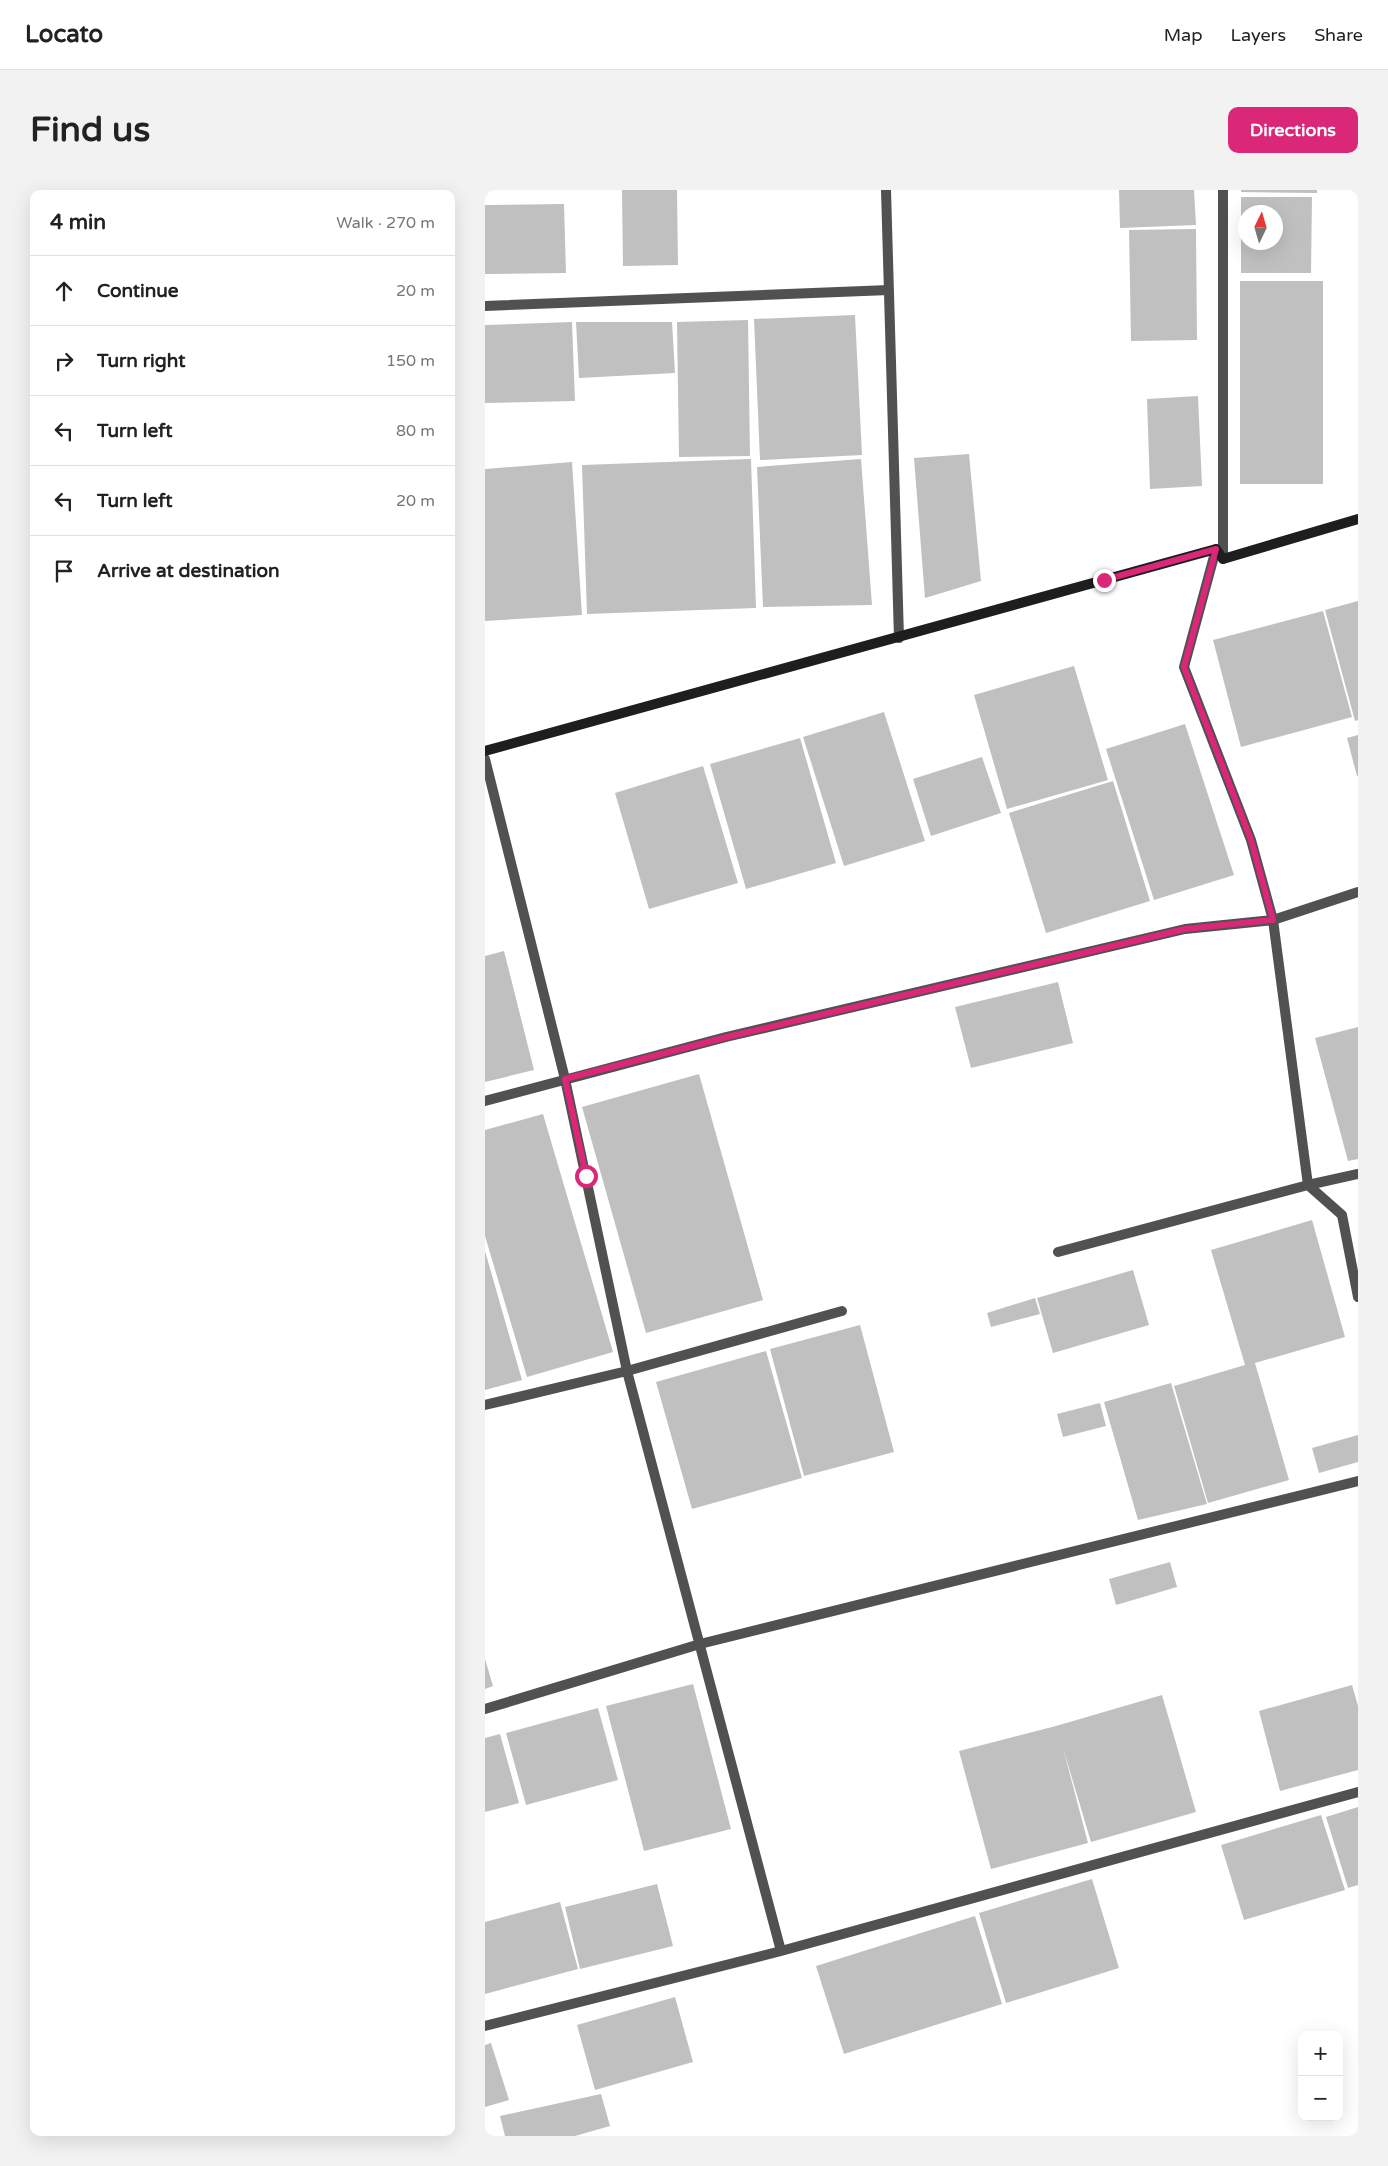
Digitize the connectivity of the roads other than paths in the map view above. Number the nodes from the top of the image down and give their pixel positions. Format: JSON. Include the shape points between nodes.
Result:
{"nodes":[{"id":1,"x":886,"y":190,"type":"edge"},
{"id":2,"x":1223,"y":190,"type":"edge"},
{"id":3,"x":889,"y":290,"type":"junction"},
{"id":4,"x":485,"y":306,"type":"edge"},
{"id":5,"x":1358,"y":519,"type":"edge"},
{"id":6,"x":1216,"y":549,"type":"junction"},
{"id":7,"x":1223,"y":559,"type":"junction"},
{"id":8,"x":899,"y":638,"type":"junction"},
{"id":9,"x":485,"y":751,"type":"edge"},
{"id":10,"x":485,"y":759,"type":"edge"},
{"id":11,"x":1358,"y":892,"type":"edge"},
{"id":12,"x":1273,"y":920,"type":"junction"},
{"id":13,"x":565,"y":1079,"type":"junction"},
{"id":14,"x":485,"y":1101,"type":"edge"},
{"id":15,"x":1358,"y":1174,"type":"edge"},
{"id":16,"x":1308,"y":1185,"type":"junction"},
{"id":17,"x":1058,"y":1252,"type":"dead end"},
{"id":18,"x":1358,"y":1298,"type":"edge"},
{"id":19,"x":842,"y":1311,"type":"dead end"},
{"id":20,"x":627,"y":1371,"type":"junction"},
{"id":21,"x":485,"y":1406,"type":"edge"},
{"id":22,"x":1358,"y":1481,"type":"edge"},
{"id":23,"x":700,"y":1644,"type":"junction"},
{"id":24,"x":485,"y":1709,"type":"edge"},
{"id":25,"x":1358,"y":1792,"type":"edge"},
{"id":26,"x":781,"y":1951,"type":"junction"},
{"id":27,"x":485,"y":2026,"type":"edge"}],
"edges":[{"from":1,"to":3,"type":"street"},
{"from":2,"to":7,"type":"street"},
{"from":3,"to":4,"type":"street"},
{"from":3,"to":8,"type":"street"},
{"from":5,"to":7,"type":"street"},
{"from":6,"to":7,"type":"street"},
{"from":6,"to":8,"type":"street"},
{"from":6,"to":12,"type":"street","via":[[1184,667],[1251,840]]},
{"from":8,"to":9,"type":"street"},
{"from":10,"to":13,"type":"street"},
{"from":11,"to":12,"type":"street"},
{"from":12,"to":13,"type":"street","via":[[1185,929],[727,1037]]},
{"from":12,"to":16,"type":"street"},
{"from":13,"to":14,"type":"street"},
{"from":13,"to":20,"type":"street"},
{"from":15,"to":16,"type":"street"},
{"from":16,"to":17,"type":"street"},
{"from":16,"to":18,"type":"street","via":[[1342,1215]]},
{"from":19,"to":20,"type":"street"},
{"from":20,"to":21,"type":"street"},
{"from":20,"to":23,"type":"street"},
{"from":22,"to":23,"type":"street"},
{"from":23,"to":24,"type":"street"},
{"from":23,"to":26,"type":"street"},
{"from":25,"to":26,"type":"street"},
{"from":26,"to":27,"type":"street"}]}
